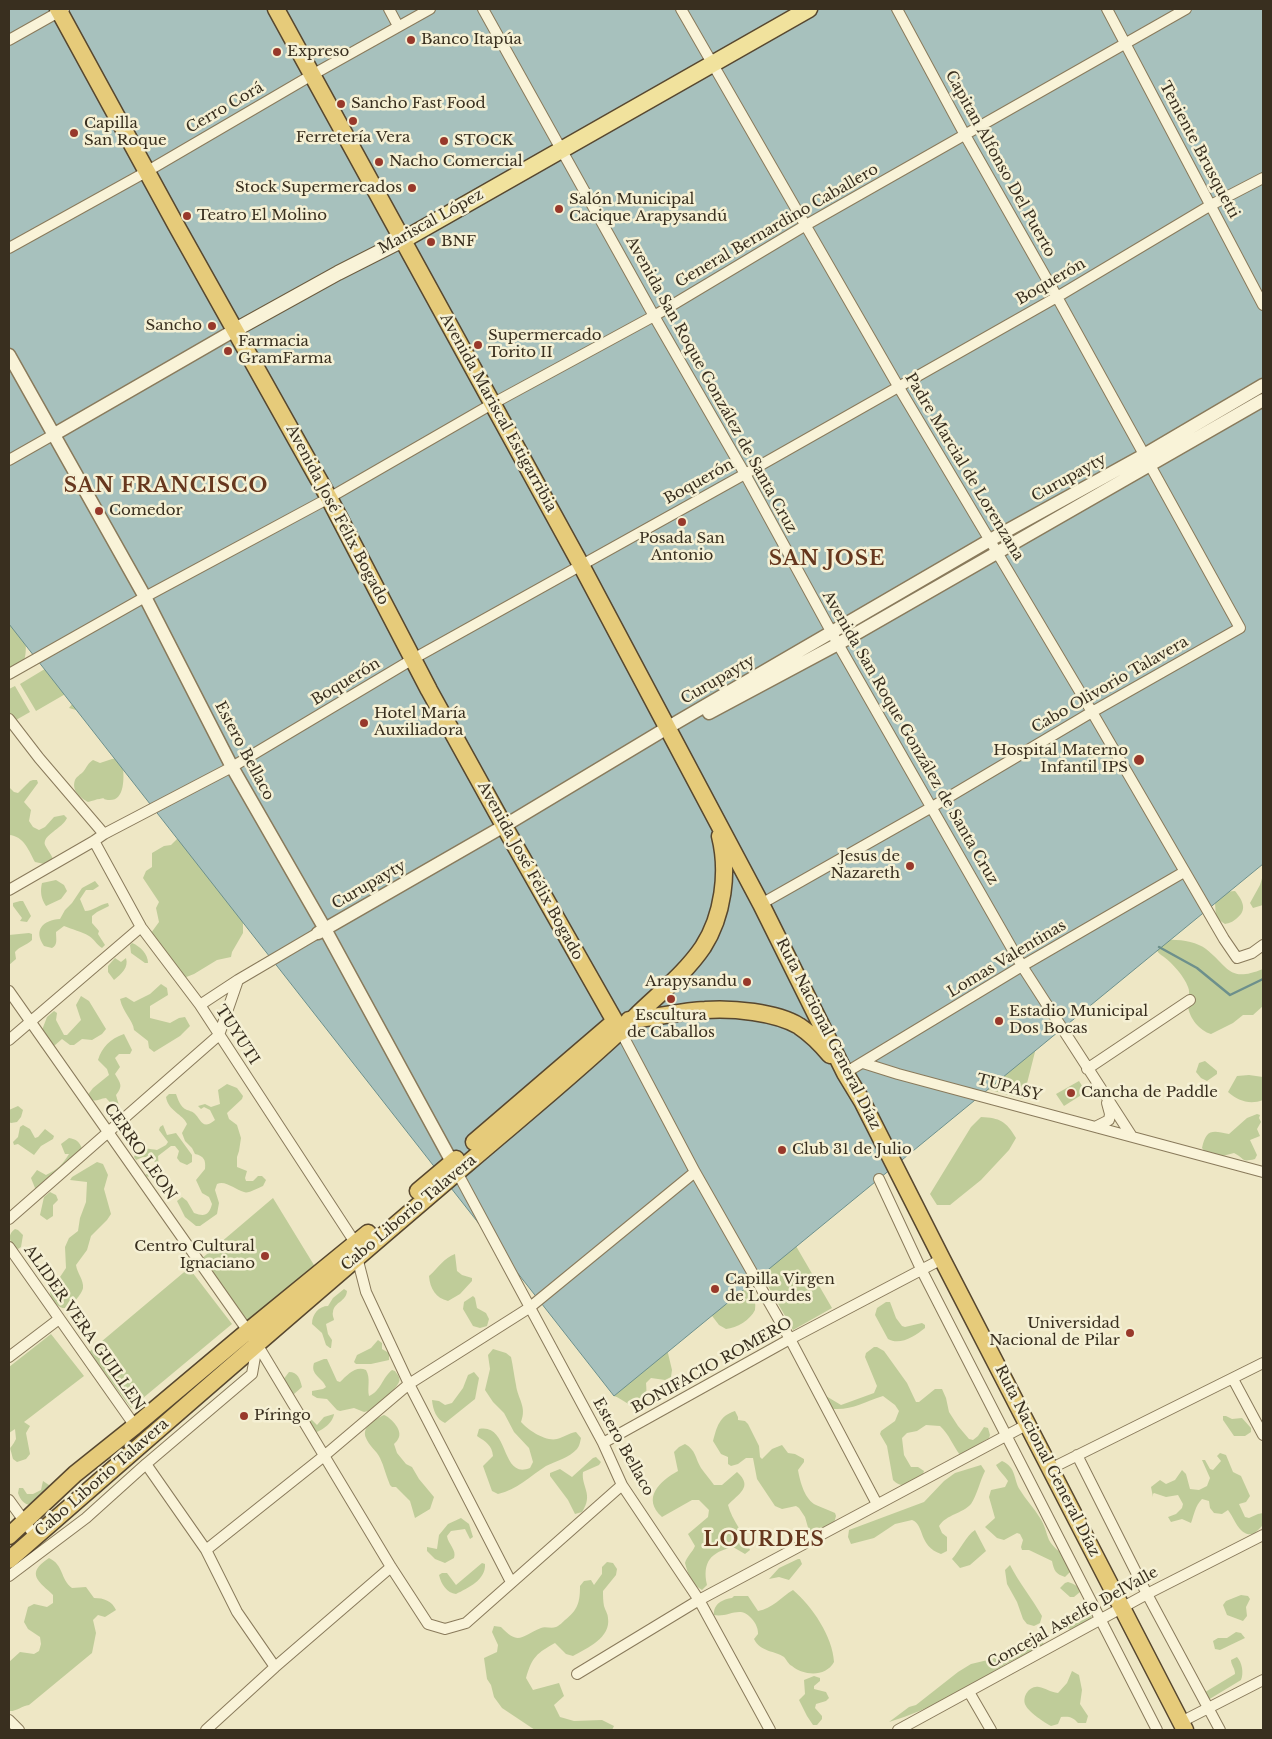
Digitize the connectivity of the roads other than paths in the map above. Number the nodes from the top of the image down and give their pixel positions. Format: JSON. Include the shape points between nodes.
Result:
{"nodes":[{"id":1,"x":276,"y":9,"type":"edge"},
{"id":2,"x":389,"y":9,"type":"edge"},
{"id":3,"x":430,"y":9,"type":"edge"},
{"id":4,"x":483,"y":9,"type":"edge"},
{"id":5,"x":681,"y":9,"type":"edge"},
{"id":6,"x":809,"y":9,"type":"edge"},
{"id":7,"x":897,"y":9,"type":"edge"},
{"id":8,"x":1107,"y":9,"type":"edge"},
{"id":9,"x":1186,"y":9,"type":"edge"},
{"id":10,"x":60,"y":10,"type":"edge"},
{"id":11,"x":398,"y":26,"type":"junction"},
{"id":12,"x":9,"y":40,"type":"edge"},
{"id":13,"x":1126,"y":43,"type":"junction"},
{"id":14,"x":714,"y":64,"type":"junction"},
{"id":15,"x":312,"y":75,"type":"junction"},
{"id":16,"x":965,"y":135,"type":"junction"},
{"id":17,"x":561,"y":149,"type":"junction"},
{"id":18,"x":146,"y":172,"type":"junction"},
{"id":19,"x":1263,"y":178,"type":"edge"},
{"id":20,"x":1211,"y":205,"type":"junction"},
{"id":21,"x":806,"y":225,"type":"junction"},
{"id":22,"x":403,"y":240,"type":"junction"},
{"id":23,"x":9,"y":248,"type":"edge"},
{"id":24,"x":1057,"y":297,"type":"junction"},
{"id":25,"x":1263,"y":305,"type":"edge"},
{"id":26,"x":654,"y":316,"type":"junction"},
{"id":27,"x":235,"y":330,"type":"junction"},
{"id":28,"x":9,"y":355,"type":"edge"},
{"id":29,"x":1263,"y":385,"type":"edge"},
{"id":30,"x":898,"y":386,"type":"junction"},
{"id":31,"x":1263,"y":400,"type":"edge"},
{"id":32,"x":492,"y":404,"type":"junction"},
{"id":33,"x":53,"y":435,"type":"junction"},
{"id":34,"x":9,"y":460,"type":"edge"},
{"id":35,"x":1147,"y":460,"type":"junction"},
{"id":36,"x":745,"y":474,"type":"junction"},
{"id":37,"x":329,"y":498,"type":"junction"},
{"id":38,"x":994,"y":546,"type":"junction"},
{"id":39,"x":581,"y":565,"type":"junction"},
{"id":40,"x":145,"y":597,"type":"junction"},
{"id":41,"x":1240,"y":628,"type":"joint"},
{"id":42,"x":834,"y":638,"type":"junction"},
{"id":43,"x":414,"y":659,"type":"junction"},
{"id":44,"x":9,"y":674,"type":"edge"},
{"id":45,"x":1092,"y":712,"type":"junction"},
{"id":46,"x":9,"y":719,"type":"edge"},
{"id":47,"x":669,"y":731,"type":"junction"},
{"id":48,"x":230,"y":768,"type":"junction"},
{"id":49,"x":932,"y":807,"type":"junction"},
{"id":50,"x":715,"y":820,"type":"junction"},
{"id":51,"x":506,"y":830,"type":"junction"},
{"id":52,"x":104,"y":834,"type":"junction"},
{"id":53,"x":94,"y":842,"type":"junction"},
{"id":54,"x":1184,"y":872,"type":"junction"},
{"id":55,"x":9,"y":890,"type":"edge"},
{"id":56,"x":761,"y":904,"type":"junction"},
{"id":57,"x":141,"y":927,"type":"junction"},
{"id":58,"x":324,"y":932,"type":"junction"},
{"id":59,"x":1263,"y":945,"type":"edge"},
{"id":60,"x":1022,"y":966,"type":"junction"},
{"id":61,"x":238,"y":980,"type":"junction"},
{"id":62,"x":9,"y":991,"type":"edge"},
{"id":63,"x":1190,"y":1000,"type":"dead end"},
{"id":64,"x":200,"y":1005,"type":"junction"},
{"id":65,"x":30,"y":1022,"type":"junction"},
{"id":66,"x":623,"y":1024,"type":"junction"},
{"id":67,"x":219,"y":1035,"type":"junction"},
{"id":68,"x":9,"y":1040,"type":"edge"},
{"id":69,"x":863,"y":1062,"type":"junction"},
{"id":70,"x":1088,"y":1069,"type":"junction"},
{"id":71,"x":846,"y":1072,"type":"junction"},
{"id":72,"x":1106,"y":1098,"type":"junction"},
{"id":73,"x":1096,"y":1126,"type":"junction"},
{"id":74,"x":108,"y":1133,"type":"junction"},
{"id":75,"x":1130,"y":1135,"type":"junction"},
{"id":76,"x":454,"y":1167,"type":"junction"},
{"id":77,"x":695,"y":1172,"type":"junction"},
{"id":78,"x":1263,"y":1172,"type":"edge"},
{"id":79,"x":879,"y":1179,"type":"dead end"},
{"id":80,"x":9,"y":1219,"type":"edge"},
{"id":81,"x":9,"y":1246,"type":"edge"},
{"id":82,"x":356,"y":1251,"type":"junction"},
{"id":83,"x":942,"y":1259,"type":"junction"},
{"id":84,"x":921,"y":1269,"type":"junction"},
{"id":85,"x":529,"y":1308,"type":"junction"},
{"id":86,"x":58,"y":1318,"type":"junction"},
{"id":87,"x":252,"y":1338,"type":"junction"},
{"id":88,"x":790,"y":1339,"type":"junction"},
{"id":89,"x":9,"y":1358,"type":"edge"},
{"id":90,"x":1263,"y":1363,"type":"edge"},
{"id":91,"x":1233,"y":1379,"type":"junction"},
{"id":92,"x":409,"y":1384,"type":"junction"},
{"id":93,"x":1028,"y":1424,"type":"junction"},
{"id":94,"x":136,"y":1426,"type":"junction"},
{"id":95,"x":1263,"y":1435,"type":"edge"},
{"id":96,"x":1006,"y":1436,"type":"junction"},
{"id":97,"x":602,"y":1443,"type":"junction"},
{"id":98,"x":1077,"y":1455,"type":"junction"},
{"id":99,"x":324,"y":1456,"type":"junction"},
{"id":100,"x":146,"y":1464,"type":"junction"},
{"id":101,"x":1050,"y":1469,"type":"junction"},
{"id":102,"x":622,"y":1485,"type":"junction"},
{"id":103,"x":9,"y":1500,"type":"edge"},
{"id":104,"x":877,"y":1504,"type":"junction"},
{"id":105,"x":25,"y":1522,"type":"junction"},
{"id":106,"x":9,"y":1536,"type":"edge"},
{"id":107,"x":35,"y":1536,"type":"junction"},
{"id":108,"x":1263,"y":1536,"type":"edge"},
{"id":109,"x":206,"y":1550,"type":"junction"},
{"id":110,"x":9,"y":1560,"type":"edge"},
{"id":111,"x":391,"y":1567,"type":"junction"},
{"id":112,"x":9,"y":1576,"type":"edge"},
{"id":113,"x":511,"y":1582,"type":"junction"},
{"id":114,"x":1147,"y":1594,"type":"junction"},
{"id":115,"x":699,"y":1600,"type":"junction"},
{"id":116,"x":1122,"y":1607,"type":"junction"},
{"id":117,"x":1100,"y":1620,"type":"junction"},
{"id":118,"x":275,"y":1667,"type":"junction"},
{"id":119,"x":577,"y":1674,"type":"dead end"},
{"id":120,"x":1263,"y":1680,"type":"edge"},
{"id":121,"x":970,"y":1692,"type":"junction"},
{"id":122,"x":1208,"y":1708,"type":"junction"},
{"id":123,"x":9,"y":1720,"type":"edge"},
{"id":124,"x":1183,"y":1726,"type":"edge"},
{"id":125,"x":19,"y":1730,"type":"edge"},
{"id":126,"x":206,"y":1730,"type":"edge"},
{"id":127,"x":770,"y":1730,"type":"edge"},
{"id":128,"x":898,"y":1730,"type":"edge"},
{"id":129,"x":991,"y":1730,"type":"edge"},
{"id":130,"x":1157,"y":1730,"type":"edge"},
{"id":131,"x":1220,"y":1730,"type":"edge"}],
"edges":[{"from":1,"to":15,"type":"highway","name":"Avenida Mariscal Estigarribia"},
{"from":2,"to":11,"type":"street"},
{"from":3,"to":11,"type":"street","name":"Cerro Corá"},
{"from":4,"to":17,"type":"street","name":"Avenida San Roque González de Santa Cruz"},
{"from":5,"to":14,"type":"street","name":"Padre Marcial de Lorenzana"},
{"from":6,"to":14,"type":"main road","name":"Mariscal López"},
{"from":7,"to":16,"type":"street","name":"Capitan Alfonso Del Puerto"},
{"from":8,"to":13,"type":"street","name":"Teniente Brusquetti"},
{"from":9,"to":13,"type":"street","name":"General Bernardino Caballero"},
{"from":10,"to":12,"type":"street"},
{"from":10,"to":18,"type":"highway","name":"Avenida José Félix Bogado"},
{"from":11,"to":15,"type":"street","name":"Cerro Corá"},
{"from":13,"to":16,"type":"street","name":"General Bernardino Caballero"},
{"from":13,"to":20,"type":"street","name":"Teniente Brusquetti"},
{"from":14,"to":17,"type":"main road","name":"Mariscal López"},
{"from":14,"to":21,"type":"street","name":"Padre Marcial de Lorenzana"},
{"from":15,"to":18,"type":"street","name":"Cerro Corá"},
{"from":15,"to":22,"type":"highway","name":"Avenida Mariscal Estigarribia"},
{"from":16,"to":21,"type":"street","name":"General Bernardino Caballero"},
{"from":16,"to":24,"type":"street","name":"Capitan Alfonso Del Puerto"},
{"from":17,"to":22,"type":"main road","name":"Mariscal López"},
{"from":17,"to":26,"type":"street","name":"Avenida San Roque González de Santa Cruz"},
{"from":18,"to":23,"type":"street","name":"Cerro Corá"},
{"from":18,"to":27,"type":"highway","name":"Avenida José Félix Bogado"},
{"from":19,"to":20,"type":"street","name":"Boquerón"},
{"from":20,"to":24,"type":"street","name":"Boquerón"},
{"from":20,"to":25,"type":"street","name":"Teniente Brusquetti"},
{"from":21,"to":26,"type":"street","name":"General Bernardino Caballero"},
{"from":21,"to":30,"type":"street","name":"Padre Marcial de Lorenzana"},
{"from":22,"to":27,"type":"main road","name":"Mariscal López"},
{"from":22,"to":32,"type":"highway","name":"Avenida Mariscal Estigarribia"},
{"from":24,"to":30,"type":"street","name":"Boquerón"},
{"from":24,"to":35,"type":"street","name":"Capitan Alfonso Del Puerto"},
{"from":26,"to":32,"type":"street","name":"General Bernardino Caballero"},
{"from":26,"to":36,"type":"street","name":"Avenida San Roque González de Santa Cruz"},
{"from":27,"to":33,"type":"street","name":"Mariscal López"},
{"from":27,"to":37,"type":"highway","name":"Avenida José Félix Bogado"},
{"from":28,"to":33,"type":"street","name":"Estero Bellaco"},
{"from":29,"to":35,"type":"street","name":"Curupayty"},
{"from":30,"to":36,"type":"street","name":"Boquerón"},
{"from":30,"to":38,"type":"street","name":"Padre Marcial de Lorenzana"},
{"from":31,"to":35,"type":"street"},
{"from":32,"to":37,"type":"street","name":"General Bernardino Caballero"},
{"from":32,"to":39,"type":"highway","name":"Avenida Mariscal Estigarribia"},
{"from":33,"to":34,"type":"street"},
{"from":33,"to":40,"type":"street","name":"Estero Bellaco"},
{"from":35,"to":38,"type":"street","name":"Curupayty"},
{"from":35,"to":41,"type":"street","name":"Capitan Alfonso Del Puerto"},
{"from":36,"to":39,"type":"street","name":"Boquerón"},
{"from":36,"to":42,"type":"street","name":"Avenida San Roque González de Santa Cruz"},
{"from":37,"to":40,"type":"street","name":"General Bernardino Caballero"},
{"from":37,"to":43,"type":"highway","name":"Avenida José Félix Bogado"},
{"from":38,"to":42,"type":"street","name":"Curupayty"},
{"from":38,"to":45,"type":"street","name":"Padre Marcial de Lorenzana"},
{"from":39,"to":43,"type":"street","name":"Boquerón"},
{"from":39,"to":47,"type":"highway","name":"Avenida Mariscal Estigarribia"},
{"from":40,"to":44,"type":"street","name":"General Bernardino Caballero"},
{"from":40,"to":48,"type":"street","name":"Estero Bellaco"},
{"from":41,"to":45,"type":"street","name":"Cabo Olivorio Talavera"},
{"from":42,"to":47,"type":"street","name":"Curupayty"},
{"from":42,"to":49,"type":"street","name":"Avenida San Roque González de Santa Cruz"},
{"from":43,"to":48,"type":"street","name":"Boquerón"},
{"from":43,"to":51,"type":"highway","name":"Avenida José Félix Bogado"},
{"from":45,"to":49,"type":"street","name":"Cabo Olivorio Talavera"},
{"from":45,"to":54,"type":"street","name":"Padre Marcial de Lorenzana"},
{"from":46,"to":52,"type":"street"},
{"from":47,"to":50,"type":"highway","name":"Avenida Mariscal Estigarribia"},
{"from":47,"to":51,"type":"street","name":"Curupayty"},
{"from":48,"to":52,"type":"street","name":"Boquerón"},
{"from":48,"to":58,"type":"street","name":"Estero Bellaco"},
{"from":49,"to":56,"type":"street","name":"Cabo Olivorio Talavera"},
{"from":49,"to":60,"type":"street","name":"Avenida San Roque González de Santa Cruz"},
{"from":50,"to":56,"type":"highway","name":"Ruta Nacional General Díaz"},
{"from":50,"to":66,"type":"highway","name":"Cabo Liborio Talavera","via":[[721,839],[724,873],[720,905],[711,932],[690,964]]},
{"from":51,"to":58,"type":"street","name":"Curupayty"},
{"from":51,"to":66,"type":"highway","name":"Avenida José Félix Bogado"},
{"from":52,"to":53,"type":"street","name":"Boquerón"},
{"from":53,"to":55,"type":"street","name":"Boquerón"},
{"from":53,"to":57,"type":"street","name":"TUYUTI"},
{"from":54,"to":59,"type":"street","name":"Padre Marcial de Lorenzana","via":[[1237,958]]},
{"from":54,"to":60,"type":"street","name":"Lomas Valentinas"},
{"from":56,"to":71,"type":"highway","name":"Ruta Nacional General Díaz"},
{"from":57,"to":64,"type":"street","name":"TUYUTI"},
{"from":57,"to":65,"type":"street"},
{"from":58,"to":61,"type":"street"},
{"from":58,"to":76,"type":"street","name":"Estero Bellaco"},
{"from":60,"to":69,"type":"street","name":"Lomas Valentinas"},
{"from":60,"to":70,"type":"street","name":"Avenida San Roque González de Santa Cruz"},
{"from":61,"to":64,"type":"street"},
{"from":61,"to":67,"type":"street"},
{"from":62,"to":65,"type":"street","name":"CERRO LEON"},
{"from":63,"to":70,"type":"street"},
{"from":64,"to":67,"type":"street","name":"TUYUTI"},
{"from":65,"to":68,"type":"street"},
{"from":65,"to":74,"type":"street","name":"CERRO LEON"},
{"from":66,"to":71,"type":"highway","via":[[705,1010],[733,1009],[761,1014],[798,1025],[818,1041]]},
{"from":66,"to":76,"type":"highway","name":"Cabo Liborio Talavera"},
{"from":66,"to":77,"type":"street","name":"Avenida José Félix Bogado"},
{"from":67,"to":74,"type":"street"},
{"from":67,"to":82,"type":"street","name":"TUYUTI"},
{"from":69,"to":71,"type":"street","name":"Lomas Valentinas"},
{"from":69,"to":73,"type":"street","name":"TUPASY"},
{"from":70,"to":72,"type":"street","name":"Avenida San Roque González de Santa Cruz"},
{"from":71,"to":83,"type":"highway","name":"Ruta Nacional General Díaz"},
{"from":72,"to":73,"type":"street","via":[[1109,1120]]},
{"from":72,"to":75,"type":"street","name":"Avenida San Roque González de Santa Cruz"},
{"from":73,"to":75,"type":"street","name":"TUPASY"},
{"from":74,"to":80,"type":"street"},
{"from":74,"to":87,"type":"street","name":"CERRO LEON"},
{"from":75,"to":78,"type":"street","name":"TUPASY"},
{"from":76,"to":82,"type":"highway","name":"Cabo Liborio Talavera"},
{"from":76,"to":85,"type":"street","name":"Estero Bellaco"},
{"from":77,"to":85,"type":"street"},
{"from":77,"to":88,"type":"street","name":"Avenida José Félix Bogado"},
{"from":79,"to":84,"type":"street"},
{"from":81,"to":86,"type":"street","name":"ALIDER VERA GUILLEN"},
{"from":82,"to":87,"type":"highway","name":"Cabo Liborio Talavera"},
{"from":82,"to":92,"type":"street","name":"TUYUTI","via":[[366,1292]]},
{"from":83,"to":84,"type":"street","name":"BONIFACIO ROMERO"},
{"from":83,"to":93,"type":"highway","name":"Ruta Nacional General Díaz"},
{"from":84,"to":88,"type":"street","name":"BONIFACIO ROMERO"},
{"from":84,"to":96,"type":"street"},
{"from":85,"to":92,"type":"street"},
{"from":85,"to":97,"type":"street","name":"Estero Bellaco"},
{"from":86,"to":89,"type":"street"},
{"from":86,"to":94,"type":"street","name":"ALIDER VERA GUILLEN"},
{"from":87,"to":94,"type":"highway","name":"Cabo Liborio Talavera"},
{"from":87,"to":99,"type":"street","name":"CERRO LEON"},
{"from":87,"to":100,"type":"street","via":[[252,1374]]},
{"from":87,"to":107,"type":"highway","name":"Cabo Liborio Talavera","via":[[143,1441]]},
{"from":88,"to":97,"type":"street","name":"BONIFACIO ROMERO"},
{"from":88,"to":104,"type":"street","name":"Avenida José Félix Bogado"},
{"from":90,"to":91,"type":"street"},
{"from":91,"to":95,"type":"street"},
{"from":91,"to":98,"type":"street"},
{"from":92,"to":99,"type":"street"},
{"from":92,"to":113,"type":"street","name":"TUYUTI"},
{"from":93,"to":96,"type":"street"},
{"from":93,"to":101,"type":"highway","name":"Ruta Nacional General Díaz"},
{"from":94,"to":105,"type":"highway","name":"Cabo Liborio Talavera","via":[[75,1474]]},
{"from":96,"to":104,"type":"street"},
{"from":96,"to":117,"type":"street"},
{"from":97,"to":102,"type":"street","name":"Estero Bellaco"},
{"from":98,"to":101,"type":"street"},
{"from":98,"to":114,"type":"street"},
{"from":99,"to":109,"type":"street"},
{"from":99,"to":111,"type":"street","name":"CERRO LEON"},
{"from":100,"to":109,"type":"street"},
{"from":100,"to":112,"type":"street","via":[[86,1518]]},
{"from":101,"to":116,"type":"highway","name":"Ruta Nacional General Díaz"},
{"from":102,"to":113,"type":"street","name":"CERRO LEON"},
{"from":102,"to":115,"type":"street","name":"Estero Bellaco"},
{"from":103,"to":105,"type":"street"},
{"from":104,"to":115,"type":"street"},
{"from":105,"to":106,"type":"highway","name":"Cabo Liborio Talavera"},
{"from":105,"to":107,"type":"street"},
{"from":107,"to":110,"type":"highway","name":"Cabo Liborio Talavera"},
{"from":108,"to":114,"type":"street","name":"Concejal Astelfo DelValle"},
{"from":109,"to":118,"type":"street","via":[[237,1612]]},
{"from":111,"to":113,"type":"street","name":"CERRO LEON","via":[[428,1624],[445,1629],[466,1623]]},
{"from":111,"to":118,"type":"street"},
{"from":114,"to":116,"type":"street","name":"Concejal Astelfo DelValle"},
{"from":114,"to":122,"type":"street"},
{"from":115,"to":119,"type":"street"},
{"from":115,"to":127,"type":"street","name":"Estero Bellaco"},
{"from":116,"to":117,"type":"street","name":"Concejal Astelfo DelValle"},
{"from":116,"to":124,"type":"highway","name":"Ruta Nacional General Díaz"},
{"from":117,"to":121,"type":"street","name":"Concejal Astelfo DelValle"},
{"from":117,"to":130,"type":"street"},
{"from":118,"to":126,"type":"street"},
{"from":120,"to":122,"type":"street"},
{"from":121,"to":128,"type":"street","name":"Concejal Astelfo DelValle"},
{"from":121,"to":129,"type":"street"},
{"from":122,"to":124,"type":"street"},
{"from":122,"to":131,"type":"street"},
{"from":123,"to":125,"type":"street"}]}
